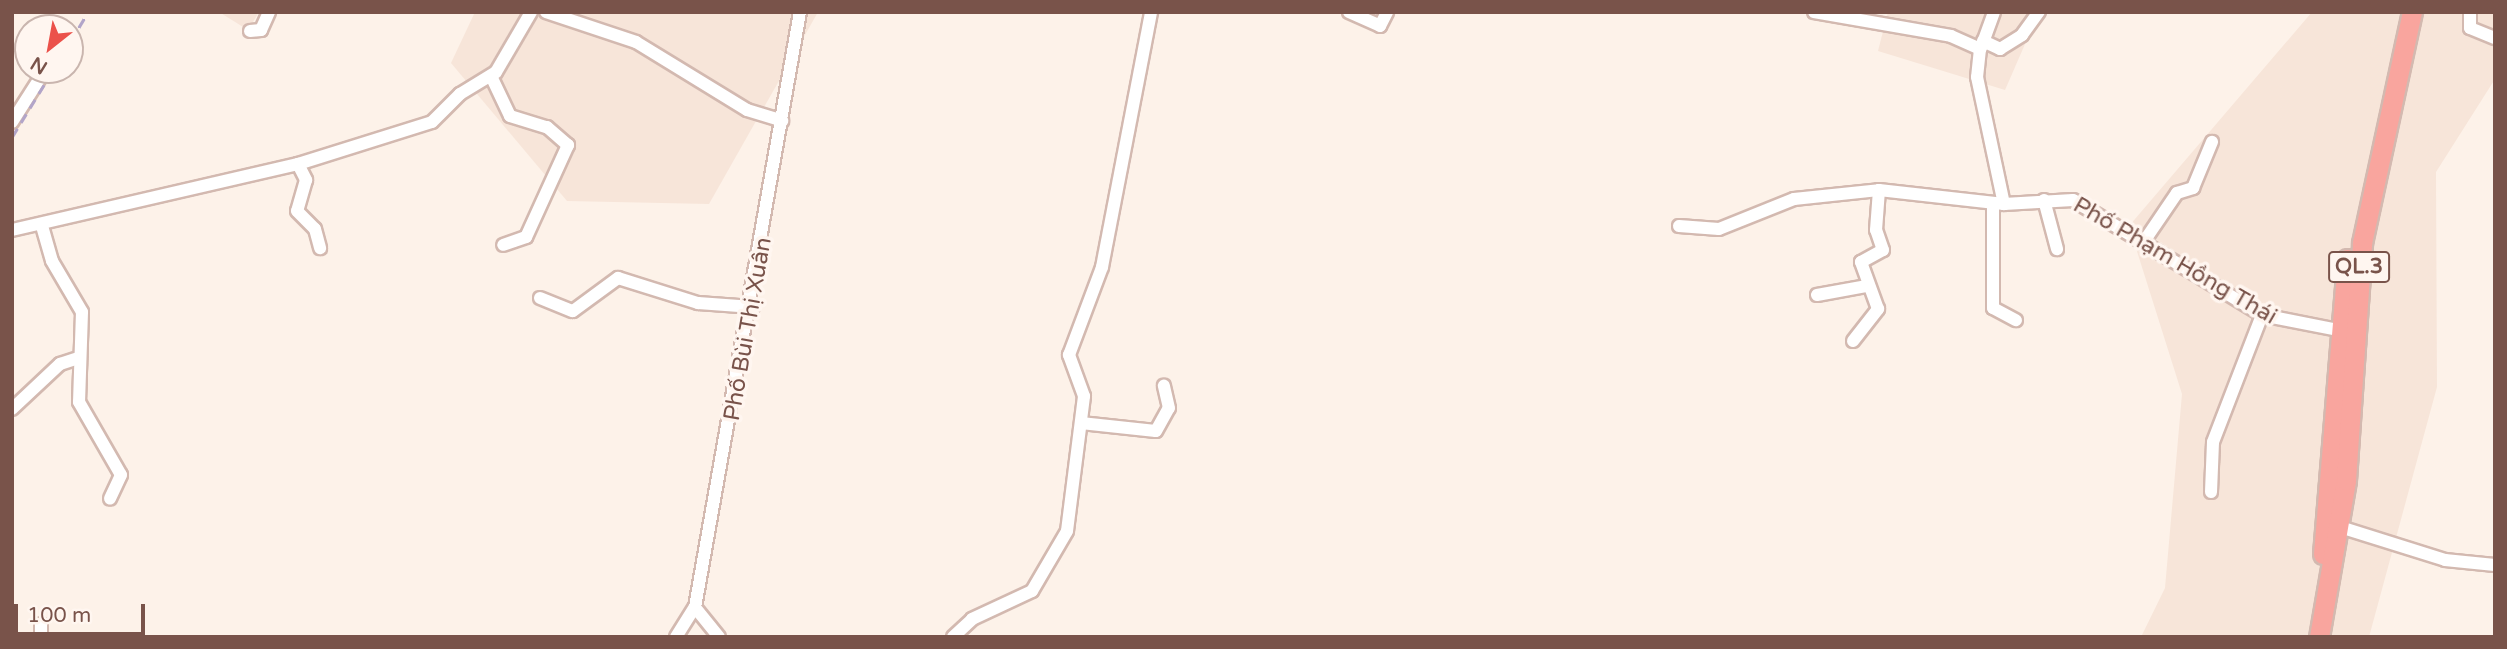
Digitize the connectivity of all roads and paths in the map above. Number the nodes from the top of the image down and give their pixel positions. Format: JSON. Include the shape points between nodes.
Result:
{"nodes":[{"id":1,"x":269,"y":12,"type":"edge"},
{"id":2,"x":531,"y":12,"type":"edge"},
{"id":3,"x":546,"y":12,"type":"edge"},
{"id":4,"x":800,"y":12,"type":"edge"},
{"id":5,"x":1151,"y":12,"type":"edge"},
{"id":6,"x":1349,"y":12,"type":"edge"},
{"id":7,"x":1387,"y":12,"type":"edge"},
{"id":8,"x":1814,"y":12,"type":"edge"},
{"id":9,"x":1994,"y":12,"type":"edge"},
{"id":10,"x":2039,"y":12,"type":"edge"},
{"id":11,"x":2399,"y":12,"type":"edge"},
{"id":12,"x":2412,"y":12,"type":"edge"},
{"id":13,"x":2470,"y":12,"type":"edge"},
{"id":14,"x":250,"y":31,"type":"dead end"},
{"id":15,"x":2495,"y":38,"type":"edge"},
{"id":16,"x":1982,"y":45,"type":"junction"},
{"id":17,"x":491,"y":76,"type":"junction"},
{"id":18,"x":36,"y":84,"type":"edge"},
{"id":19,"x":782,"y":121,"type":"junction"},
{"id":20,"x":12,"y":122,"type":"edge"},
{"id":21,"x":2213,"y":142,"type":"dead end"},
{"id":22,"x":298,"y":164,"type":"junction"},
{"id":23,"x":1879,"y":191,"type":"junction"},
{"id":24,"x":2044,"y":200,"type":"junction"},
{"id":25,"x":1999,"y":204,"type":"junction"},
{"id":26,"x":2362,"y":204,"type":"junction"},
{"id":27,"x":42,"y":226,"type":"junction"},
{"id":28,"x":1679,"y":226,"type":"dead end"},
{"id":29,"x":12,"y":230,"type":"edge"},
{"id":30,"x":2146,"y":240,"type":"junction"},
{"id":31,"x":503,"y":245,"type":"dead end"},
{"id":32,"x":320,"y":248,"type":"dead end"},
{"id":33,"x":2057,"y":248,"type":"dead end"},
{"id":34,"x":1867,"y":286,"type":"junction"},
{"id":35,"x":1817,"y":295,"type":"dead end"},
{"id":36,"x":540,"y":298,"type":"dead end"},
{"id":37,"x":753,"y":307,"type":"junction"},
{"id":38,"x":2262,"y":315,"type":"junction"},
{"id":39,"x":2016,"y":320,"type":"dead end"},
{"id":40,"x":2338,"y":330,"type":"junction"},
{"id":41,"x":1853,"y":341,"type":"dead end"},
{"id":42,"x":79,"y":358,"type":"junction"},
{"id":43,"x":2343,"y":369,"type":"junction"},
{"id":44,"x":1164,"y":387,"type":"dead end"},
{"id":45,"x":12,"y":409,"type":"edge"},
{"id":46,"x":1081,"y":423,"type":"junction"},
{"id":47,"x":2211,"y":492,"type":"dead end"},
{"id":48,"x":110,"y":499,"type":"dead end"},
{"id":49,"x":2334,"y":526,"type":"junction"},
{"id":50,"x":2495,"y":565,"type":"edge"},
{"id":51,"x":695,"y":607,"type":"junction"},
{"id":52,"x":676,"y":637,"type":"edge"},
{"id":53,"x":719,"y":637,"type":"edge"},
{"id":54,"x":953,"y":637,"type":"edge"},
{"id":55,"x":2306,"y":637,"type":"edge"},
{"id":56,"x":2319,"y":637,"type":"edge"}],
"edges":[{"from":1,"to":14,"type":"street","via":[[261,30]]},
{"from":2,"to":17,"type":"street"},
{"from":3,"to":19,"type":"street","via":[[636,42],[747,110]]},
{"from":4,"to":19,"type":"street","name":"Phố Bùi Thị Xuân"},
{"from":5,"to":46,"type":"street","via":[[1102,267],[1069,355],[1084,389]]},
{"from":6,"to":7,"type":"street","via":[[1380,26]]},
{"from":8,"to":16,"type":"street"},
{"from":9,"to":16,"type":"street"},
{"from":10,"to":16,"type":"street","via":[[2000,49]]},
{"from":11,"to":26,"type":"highway","number":"QL.3"},
{"from":12,"to":26,"type":"highway","number":"QL.3"},
{"from":13,"to":15,"type":"street","via":[[2470,28]]},
{"from":16,"to":25,"type":"street","via":[[1977,77]]},
{"from":17,"to":22,"type":"street","via":[[460,94],[432,122]]},
{"from":17,"to":31,"type":"street","via":[[510,116],[547,127],[568,142],[526,237]]},
{"from":18,"to":20,"type":"street"},
{"from":19,"to":37,"type":"street","name":"Phố Bùi Thị Xuân"},
{"from":21,"to":30,"type":"street","via":[[2193,188],[2177,192]]},
{"from":22,"to":27,"type":"street"},
{"from":22,"to":32,"type":"street","via":[[306,180],[297,211],[315,229]]},
{"from":23,"to":25,"type":"street","name":"Phố Phạm Hồng Thái"},
{"from":23,"to":28,"type":"street","name":"Phố Phạm Hồng Thái","via":[[1794,199],[1719,229]]},
{"from":23,"to":34,"type":"street","via":[[1875,230],[1882,250],[1861,259]]},
{"from":24,"to":25,"type":"street","name":"Phố Phạm Hồng Thái"},
{"from":24,"to":30,"type":"street","name":"Phố Phạm Hồng Thái","via":[[2073,200]]},
{"from":24,"to":33,"type":"street"},
{"from":25,"to":39,"type":"street","via":[[1993,308]]},
{"from":26,"to":40,"type":"highway","number":"QL.3"},
{"from":26,"to":43,"type":"highway","number":"QL.3"},
{"from":27,"to":29,"type":"street"},
{"from":27,"to":42,"type":"street","via":[[52,261],[82,312]]},
{"from":30,"to":38,"type":"street","name":"Phố Phạm Hồng Thái"},
{"from":34,"to":35,"type":"street"},
{"from":34,"to":41,"type":"street","via":[[1878,309]]},
{"from":36,"to":37,"type":"street","via":[[573,311],[618,278],[698,303]]},
{"from":37,"to":51,"type":"street","name":"Phố Bùi Thị Xuân"},
{"from":38,"to":40,"type":"street","name":"Phố Phạm Hồng Thái"},
{"from":38,"to":47,"type":"street","via":[[2213,442]]},
{"from":40,"to":43,"type":"highway","number":"QL.3"},
{"from":42,"to":45,"type":"street","via":[[60,364]]},
{"from":42,"to":48,"type":"street","via":[[81,409],[121,475]]},
{"from":43,"to":49,"type":"highway","number":"QL.3"},
{"from":44,"to":46,"type":"street","via":[[1169,408],[1156,430]]},
{"from":46,"to":54,"type":"street","via":[[1070,519],[1044,575],[1023,597],[972,619]]},
{"from":49,"to":50,"type":"street","via":[[2445,560]]},
{"from":49,"to":55,"type":"highway","number":"QL.3"},
{"from":49,"to":56,"type":"highway","number":"QL.3"},
{"from":51,"to":52,"type":"street"},
{"from":51,"to":53,"type":"street"}]}
